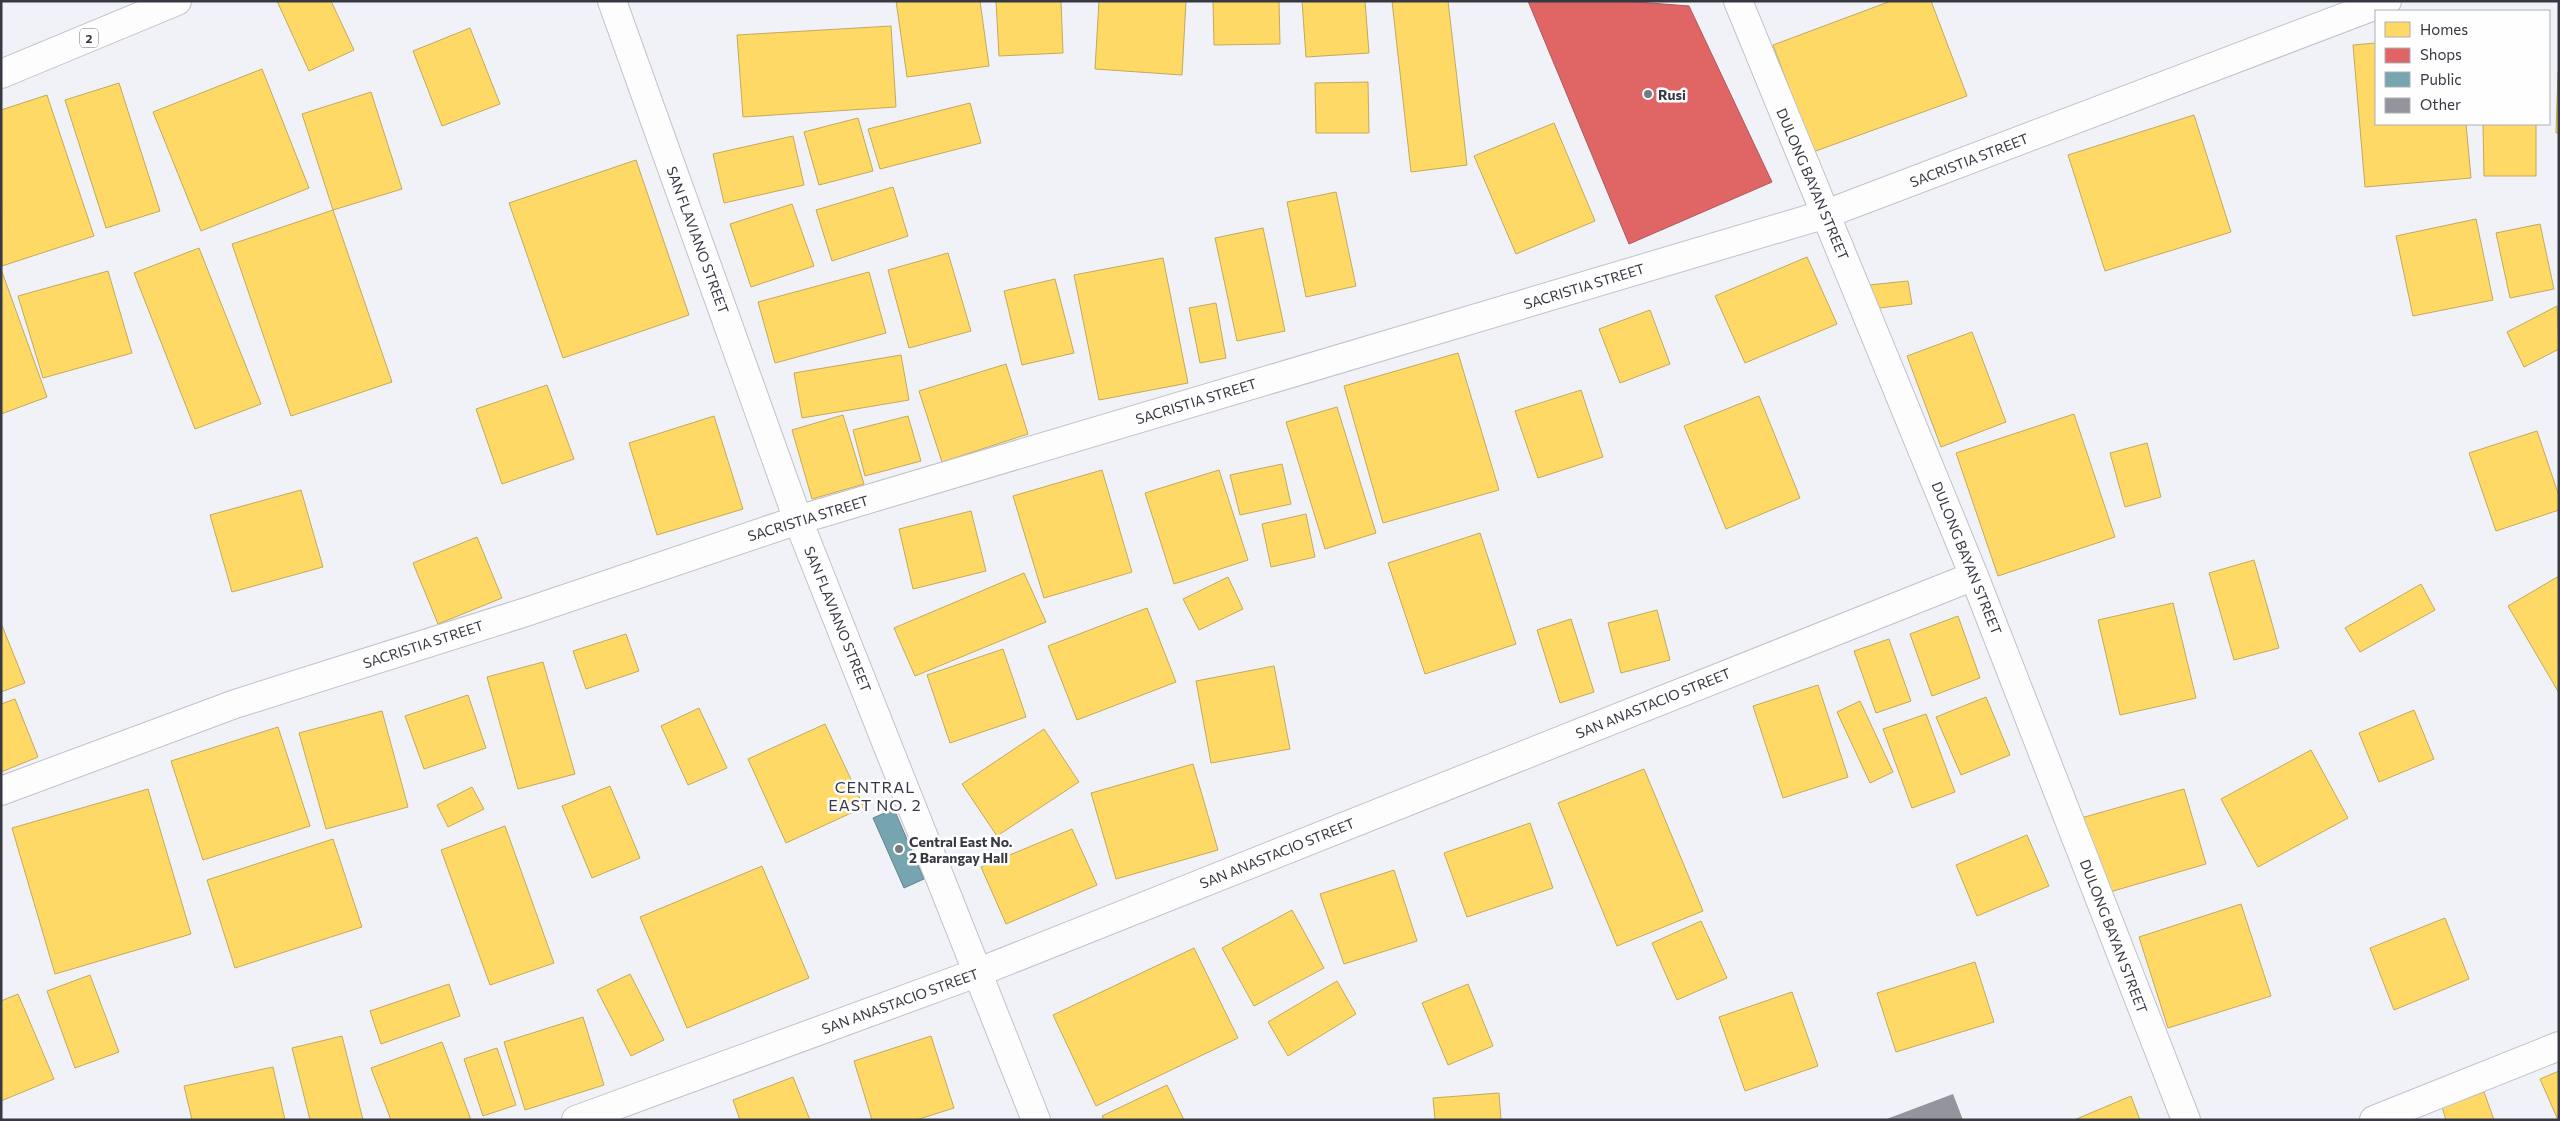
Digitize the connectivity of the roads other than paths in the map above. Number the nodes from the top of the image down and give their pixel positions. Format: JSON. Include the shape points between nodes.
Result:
{"nodes":[{"id":1,"x":178,"y":1,"type":"edge"},
{"id":2,"x":612,"y":1,"type":"edge"},
{"id":3,"x":1738,"y":1,"type":"edge"},
{"id":4,"x":2387,"y":1,"type":"edge"},
{"id":5,"x":1,"y":74,"type":"edge"},
{"id":6,"x":1826,"y":214,"type":"junction"},
{"id":7,"x":798,"y":520,"type":"junction"},
{"id":8,"x":1974,"y":576,"type":"junction"},
{"id":9,"x":1,"y":790,"type":"edge"},
{"id":10,"x":979,"y":972,"type":"junction"},
{"id":11,"x":2559,"y":1046,"type":"edge"},
{"id":12,"x":576,"y":1120,"type":"edge"},
{"id":13,"x":1036,"y":1120,"type":"edge"},
{"id":14,"x":2186,"y":1120,"type":"edge"},
{"id":15,"x":2374,"y":1120,"type":"edge"}],
"edges":[{"from":1,"to":5,"type":"main road","number":"2"},
{"from":2,"to":7,"type":"main road","name":"SAN FLAVIANO STREET"},
{"from":3,"to":6,"type":"main road","name":"DULONG BAYAN STREET"},
{"from":4,"to":6,"type":"main road","name":"SACRISTIA STREET"},
{"from":6,"to":7,"type":"main road","name":"SACRISTIA STREET"},
{"from":6,"to":8,"type":"main road","name":"DULONG BAYAN STREET"},
{"from":7,"to":9,"type":"main road","name":"SACRISTIA STREET","via":[[526,612],[235,704]]},
{"from":7,"to":10,"type":"main road","name":"SAN FLAVIANO STREET"},
{"from":8,"to":10,"type":"main road","name":"SAN ANASTACIO STREET"},
{"from":8,"to":14,"type":"main road","name":"DULONG BAYAN STREET"},
{"from":10,"to":12,"type":"main road","name":"SAN ANASTACIO STREET"},
{"from":10,"to":13,"type":"main road","name":"SAN FLAVIANO STREET"},
{"from":11,"to":15,"type":"main road"}]}
